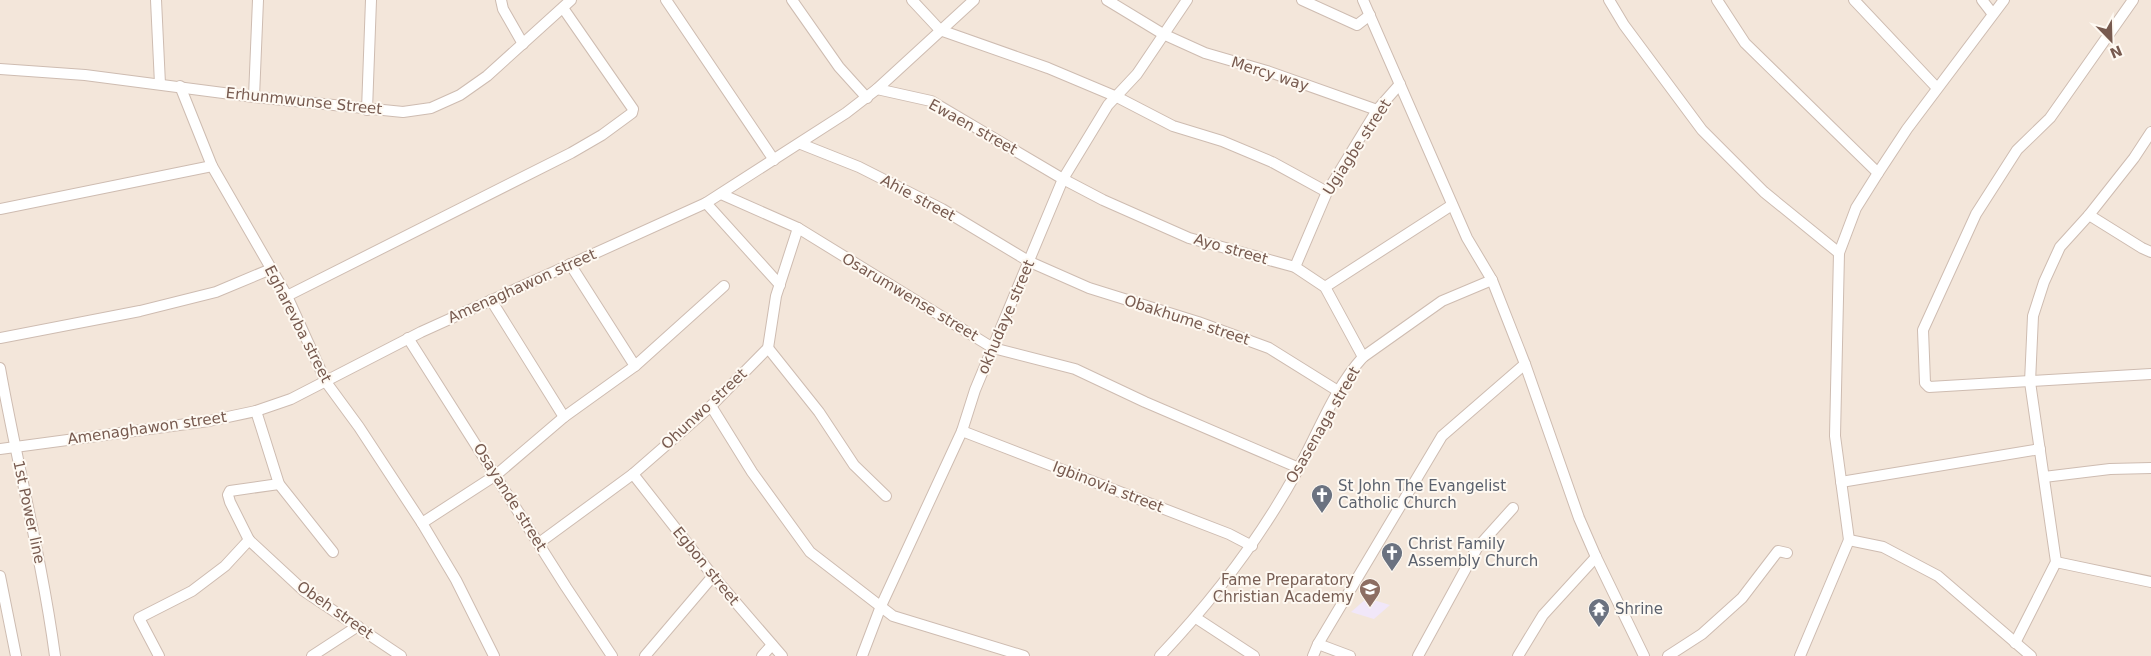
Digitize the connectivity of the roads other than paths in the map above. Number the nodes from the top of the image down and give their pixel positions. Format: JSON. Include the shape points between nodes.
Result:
{"nodes":[{"id":1,"x":156,"y":0,"type":"edge"},
{"id":2,"x":258,"y":0,"type":"edge"},
{"id":3,"x":371,"y":0,"type":"edge"},
{"id":4,"x":501,"y":0,"type":"edge"},
{"id":5,"x":571,"y":0,"type":"edge"},
{"id":6,"x":666,"y":0,"type":"edge"},
{"id":7,"x":792,"y":0,"type":"edge"},
{"id":8,"x":912,"y":0,"type":"edge"},
{"id":9,"x":974,"y":0,"type":"edge"},
{"id":10,"x":1107,"y":0,"type":"edge"},
{"id":11,"x":1188,"y":0,"type":"edge"},
{"id":12,"x":1302,"y":0,"type":"edge"},
{"id":13,"x":1363,"y":0,"type":"edge"},
{"id":14,"x":1610,"y":0,"type":"edge"},
{"id":15,"x":1717,"y":0,"type":"edge"},
{"id":16,"x":1854,"y":0,"type":"edge"},
{"id":17,"x":1982,"y":0,"type":"edge"},
{"id":18,"x":2004,"y":0,"type":"edge"},
{"id":19,"x":2133,"y":0,"type":"edge"},
{"id":20,"x":563,"y":8,"type":"junction"},
{"id":21,"x":1992,"y":13,"type":"junction"},
{"id":22,"x":1370,"y":15,"type":"junction"},
{"id":23,"x":940,"y":30,"type":"junction"},
{"id":24,"x":1163,"y":34,"type":"junction"},
{"id":25,"x":524,"y":44,"type":"junction"},
{"id":26,"x":0,"y":69,"type":"edge"},
{"id":27,"x":160,"y":84,"type":"junction"},
{"id":28,"x":1400,"y":84,"type":"junction"},
{"id":29,"x":180,"y":86,"type":"junction"},
{"id":30,"x":1937,"y":88,"type":"junction"},
{"id":31,"x":877,"y":90,"type":"junction"},
{"id":32,"x":254,"y":97,"type":"junction"},
{"id":33,"x":1117,"y":97,"type":"junction"},
{"id":34,"x":867,"y":98,"type":"junction"},
{"id":35,"x":367,"y":110,"type":"junction"},
{"id":36,"x":1377,"y":110,"type":"junction"},
{"id":37,"x":2151,"y":132,"type":"edge"},
{"id":38,"x":801,"y":144,"type":"junction"},
{"id":39,"x":774,"y":160,"type":"junction"},
{"id":40,"x":212,"y":166,"type":"junction"},
{"id":41,"x":1878,"y":173,"type":"junction"},
{"id":42,"x":1064,"y":180,"type":"junction"},
{"id":43,"x":1327,"y":192,"type":"junction"},
{"id":44,"x":721,"y":194,"type":"junction"},
{"id":45,"x":706,"y":203,"type":"junction"},
{"id":46,"x":1452,"y":205,"type":"junction"},
{"id":47,"x":0,"y":209,"type":"edge"},
{"id":48,"x":2090,"y":215,"type":"junction"},
{"id":49,"x":798,"y":228,"type":"junction"},
{"id":50,"x":2151,"y":252,"type":"edge"},
{"id":51,"x":1839,"y":253,"type":"junction"},
{"id":52,"x":1030,"y":262,"type":"junction"},
{"id":53,"x":570,"y":264,"type":"junction"},
{"id":54,"x":1295,"y":267,"type":"junction"},
{"id":55,"x":271,"y":269,"type":"junction"},
{"id":56,"x":1492,"y":280,"type":"junction"},
{"id":57,"x":780,"y":285,"type":"junction"},
{"id":58,"x":724,"y":286,"type":"dead end"},
{"id":59,"x":1325,"y":287,"type":"junction"},
{"id":60,"x":287,"y":296,"type":"junction"},
{"id":61,"x":491,"y":300,"type":"junction"},
{"id":62,"x":0,"y":338,"type":"edge"},
{"id":63,"x":408,"y":338,"type":"junction"},
{"id":64,"x":768,"y":348,"type":"junction"},
{"id":65,"x":994,"y":348,"type":"junction"},
{"id":66,"x":1363,"y":357,"type":"junction"},
{"id":67,"x":1525,"y":364,"type":"junction"},
{"id":68,"x":635,"y":366,"type":"junction"},
{"id":69,"x":0,"y":368,"type":"edge"},
{"id":70,"x":2151,"y":374,"type":"edge"},
{"id":71,"x":326,"y":382,"type":"junction"},
{"id":72,"x":2030,"y":382,"type":"junction"},
{"id":73,"x":1338,"y":391,"type":"junction"},
{"id":74,"x":711,"y":406,"type":"junction"},
{"id":75,"x":256,"y":411,"type":"junction"},
{"id":76,"x":564,"y":417,"type":"junction"},
{"id":77,"x":962,"y":431,"type":"junction"},
{"id":78,"x":14,"y":447,"type":"junction"},
{"id":79,"x":0,"y":449,"type":"edge"},
{"id":80,"x":2040,"y":449,"type":"junction"},
{"id":81,"x":1298,"y":468,"type":"junction"},
{"id":82,"x":2151,"y":468,"type":"edge"},
{"id":83,"x":633,"y":474,"type":"junction"},
{"id":84,"x":496,"y":475,"type":"junction"},
{"id":85,"x":2044,"y":477,"type":"junction"},
{"id":86,"x":1841,"y":482,"type":"junction"},
{"id":87,"x":279,"y":484,"type":"junction"},
{"id":88,"x":886,"y":496,"type":"dead end"},
{"id":89,"x":1513,"y":508,"type":"dead end"},
{"id":90,"x":422,"y":523,"type":"junction"},
{"id":91,"x":249,"y":540,"type":"junction"},
{"id":92,"x":1849,"y":540,"type":"junction"},
{"id":93,"x":538,"y":543,"type":"junction"},
{"id":94,"x":1252,"y":546,"type":"junction"},
{"id":95,"x":333,"y":552,"type":"dead end"},
{"id":96,"x":1787,"y":553,"type":"dead end"},
{"id":97,"x":1596,"y":557,"type":"junction"},
{"id":98,"x":2056,"y":562,"type":"junction"},
{"id":99,"x":0,"y":576,"type":"edge"},
{"id":100,"x":713,"y":576,"type":"junction"},
{"id":101,"x":2151,"y":582,"type":"edge"},
{"id":102,"x":881,"y":606,"type":"junction"},
{"id":103,"x":1196,"y":618,"type":"junction"},
{"id":104,"x":358,"y":626,"type":"junction"},
{"id":105,"x":2015,"y":643,"type":"junction"},
{"id":106,"x":1318,"y":644,"type":"junction"},
{"id":107,"x":772,"y":645,"type":"junction"},
{"id":108,"x":16,"y":656,"type":"edge"},
{"id":109,"x":55,"y":656,"type":"edge"},
{"id":110,"x":159,"y":656,"type":"edge"},
{"id":111,"x":312,"y":656,"type":"edge"},
{"id":112,"x":401,"y":656,"type":"edge"},
{"id":113,"x":494,"y":656,"type":"edge"},
{"id":114,"x":612,"y":656,"type":"edge"},
{"id":115,"x":645,"y":656,"type":"edge"},
{"id":116,"x":762,"y":656,"type":"edge"},
{"id":117,"x":782,"y":656,"type":"edge"},
{"id":118,"x":862,"y":656,"type":"edge"},
{"id":119,"x":1024,"y":656,"type":"edge"},
{"id":120,"x":1160,"y":656,"type":"edge"},
{"id":121,"x":1254,"y":656,"type":"edge"},
{"id":122,"x":1313,"y":656,"type":"edge"},
{"id":123,"x":1350,"y":656,"type":"edge"},
{"id":124,"x":1418,"y":656,"type":"edge"},
{"id":125,"x":1518,"y":656,"type":"edge"},
{"id":126,"x":1644,"y":656,"type":"edge"},
{"id":127,"x":1668,"y":656,"type":"edge"},
{"id":128,"x":1800,"y":656,"type":"edge"},
{"id":129,"x":2031,"y":656,"type":"edge"}],
"edges":[{"from":1,"to":27,"type":"street"},
{"from":2,"to":32,"type":"street"},
{"from":3,"to":35,"type":"street"},
{"from":4,"to":25,"type":"street"},
{"from":5,"to":20,"type":"street","name":"Erhunmwunse Street"},
{"from":6,"to":39,"type":"street"},
{"from":7,"to":34,"type":"street","via":[[839,67]]},
{"from":8,"to":23,"type":"street"},
{"from":9,"to":23,"type":"street","name":"Amenaghawon street"},
{"from":10,"to":24,"type":"street","name":"Mercy way"},
{"from":11,"to":24,"type":"street","name":"okhudaye street"},
{"from":12,"to":22,"type":"street","via":[[1357,25]]},
{"from":13,"to":22,"type":"street"},
{"from":14,"to":51,"type":"street","via":[[1624,25],[1702,130],[1764,192]]},
{"from":15,"to":41,"type":"street","via":[[1745,43]]},
{"from":16,"to":30,"type":"street"},
{"from":17,"to":21,"type":"street"},
{"from":18,"to":21,"type":"street"},
{"from":19,"to":72,"type":"street","via":[[2050,118],[2017,150],[1991,190],[1976,214],[1923,330],[1924,383],[1929,387]]},
{"from":20,"to":25,"type":"street","name":"Erhunmwunse Street"},
{"from":20,"to":60,"type":"street","via":[[633,109],[632,113],[571,153]]},
{"from":21,"to":30,"type":"street"},
{"from":22,"to":28,"type":"street"},
{"from":23,"to":31,"type":"street","name":"Amenaghawon street"},
{"from":23,"to":33,"type":"street","via":[[1048,68]]},
{"from":24,"to":33,"type":"street","name":"okhudaye street","via":[[1137,74]]},
{"from":24,"to":36,"type":"street","name":"Mercy way","via":[[1205,53]]},
{"from":25,"to":35,"type":"street","name":"Erhunmwunse Street","via":[[460,95],[430,108],[403,112]]},
{"from":26,"to":27,"type":"street","name":"Erhunmwunse Street"},
{"from":27,"to":29,"type":"street","name":"Erhunmwunse Street"},
{"from":28,"to":36,"type":"street","name":"Ugiagbe street"},
{"from":28,"to":46,"type":"street"},
{"from":29,"to":32,"type":"street","name":"Erhunmwunse Street"},
{"from":29,"to":40,"type":"street","name":"Egharevba street"},
{"from":30,"to":41,"type":"street"},
{"from":31,"to":34,"type":"street","name":"Amenaghawon street"},
{"from":31,"to":42,"type":"street","name":"Ewaen street","via":[[931,101]]},
{"from":32,"to":35,"type":"street","name":"Erhunmwunse Street"},
{"from":33,"to":42,"type":"street","name":"okhudaye street","via":[[1108,105]]},
{"from":33,"to":43,"type":"street","via":[[1173,126],[1222,141],[1272,162]]},
{"from":34,"to":38,"type":"street","name":"Amenaghawon street"},
{"from":36,"to":43,"type":"street","name":"Ugiagbe street"},
{"from":37,"to":48,"type":"street"},
{"from":38,"to":39,"type":"street","name":"Amenaghawon street"},
{"from":38,"to":52,"type":"street","name":"Ahie street","via":[[859,167],[942,208]]},
{"from":39,"to":44,"type":"street","name":"Amenaghawon street"},
{"from":40,"to":47,"type":"street"},
{"from":40,"to":55,"type":"street","name":"Egharevba street"},
{"from":41,"to":51,"type":"street","via":[[1856,208]]},
{"from":42,"to":52,"type":"street","name":"okhudaye street"},
{"from":42,"to":54,"type":"street","name":"Ayo street","via":[[1189,238]]},
{"from":43,"to":54,"type":"street","name":"Ugiagbe street"},
{"from":44,"to":45,"type":"street","name":"Amenaghawon street"},
{"from":44,"to":49,"type":"street","name":"Osarumwense street"},
{"from":45,"to":53,"type":"street","name":"Amenaghawon street"},
{"from":45,"to":57,"type":"street"},
{"from":46,"to":56,"type":"street"},
{"from":46,"to":59,"type":"street"},
{"from":48,"to":50,"type":"street"},
{"from":48,"to":72,"type":"street","via":[[2060,247],[2044,282],[2033,316]]},
{"from":49,"to":57,"type":"street"},
{"from":49,"to":65,"type":"street","name":"Osarumwense street"},
{"from":51,"to":86,"type":"street","via":[[1835,436]]},
{"from":52,"to":65,"type":"street","name":"okhudaye street"},
{"from":52,"to":73,"type":"street","name":"Obakhume street","via":[[1089,288],[1269,348]]},
{"from":53,"to":61,"type":"street","name":"Amenaghawon street"},
{"from":53,"to":68,"type":"street"},
{"from":54,"to":59,"type":"street","name":"Ayo street"},
{"from":55,"to":60,"type":"street","name":"Egharevba street"},
{"from":55,"to":62,"type":"street","via":[[206,295]]},
{"from":56,"to":66,"type":"street","name":"Osasenaga street","via":[[1442,301]]},
{"from":56,"to":67,"type":"street"},
{"from":57,"to":64,"type":"street"},
{"from":58,"to":68,"type":"street"},
{"from":59,"to":66,"type":"street","name":"Ayo street"},
{"from":60,"to":71,"type":"street","name":"Egharevba street"},
{"from":61,"to":63,"type":"street","name":"Amenaghawon street"},
{"from":61,"to":76,"type":"street"},
{"from":63,"to":71,"type":"street","name":"Amenaghawon street"},
{"from":63,"to":84,"type":"street","name":"Osayande street"},
{"from":64,"to":74,"type":"street","name":"Ohunwo street"},
{"from":64,"to":88,"type":"street","via":[[819,412],[854,465]]},
{"from":65,"to":77,"type":"street","name":"okhudaye street","via":[[975,390]]},
{"from":65,"to":81,"type":"street","name":"Osarumwense street","via":[[1075,369]]},
{"from":66,"to":73,"type":"street","name":"Osasenaga street"},
{"from":67,"to":97,"type":"street"},
{"from":67,"to":106,"type":"street","via":[[1442,436]]},
{"from":68,"to":76,"type":"street"},
{"from":69,"to":78,"type":"street","name":"1st Power line"},
{"from":70,"to":72,"type":"street"},
{"from":71,"to":75,"type":"street","name":"Amenaghawon street"},
{"from":71,"to":90,"type":"street","name":"Egharevba street"},
{"from":72,"to":80,"type":"street"},
{"from":73,"to":81,"type":"street","name":"Osasenaga street"},
{"from":74,"to":83,"type":"street","name":"Ohunwo street"},
{"from":74,"to":102,"type":"street","via":[[757,479],[810,552]]},
{"from":75,"to":78,"type":"street","name":"Amenaghawon street","via":[[209,421]]},
{"from":75,"to":87,"type":"street"},
{"from":76,"to":84,"type":"street"},
{"from":77,"to":94,"type":"street","name":"Igbinovia street","via":[[1229,534]]},
{"from":77,"to":102,"type":"street","name":"okhudaye street"},
{"from":78,"to":79,"type":"street","name":"Amenaghawon street"},
{"from":78,"to":109,"type":"street","name":"1st Power line","via":[[47,595]]},
{"from":80,"to":85,"type":"street"},
{"from":80,"to":86,"type":"street"},
{"from":81,"to":94,"type":"street","name":"Osasenaga street"},
{"from":82,"to":85,"type":"street"},
{"from":83,"to":93,"type":"street","name":"Ohunwo street"},
{"from":83,"to":100,"type":"street","name":"Egbon street"},
{"from":84,"to":90,"type":"street"},
{"from":84,"to":93,"type":"street","name":"Osayande street"},
{"from":85,"to":98,"type":"street"},
{"from":86,"to":92,"type":"street"},
{"from":87,"to":91,"type":"street","name":"Obeh street","via":[[230,491],[230,502]]},
{"from":87,"to":95,"type":"street"},
{"from":89,"to":124,"type":"street","via":[[1477,548]]},
{"from":90,"to":113,"type":"street","name":"Egharevba street","via":[[456,580]]},
{"from":91,"to":104,"type":"street","name":"Obeh street","via":[[304,591]]},
{"from":91,"to":110,"type":"street","via":[[225,566],[192,590],[139,618]]},
{"from":92,"to":105,"type":"street","via":[[1883,547],[1938,576]]},
{"from":92,"to":128,"type":"street"},
{"from":93,"to":114,"type":"street","name":"Osayande street"},
{"from":94,"to":103,"type":"street","name":"Osasenaga street"},
{"from":96,"to":127,"type":"street","via":[[1778,551],[1742,598],[1702,634]]},
{"from":97,"to":125,"type":"street","via":[[1543,615]]},
{"from":97,"to":126,"type":"street"},
{"from":98,"to":101,"type":"street"},
{"from":98,"to":105,"type":"street"},
{"from":99,"to":108,"type":"street"},
{"from":100,"to":107,"type":"street","name":"Egbon street"},
{"from":100,"to":115,"type":"street"},
{"from":102,"to":118,"type":"street","name":"okhudaye street"},
{"from":102,"to":119,"type":"street","via":[[893,616]]},
{"from":103,"to":120,"type":"street","name":"Osasenaga street"},
{"from":103,"to":121,"type":"street"},
{"from":104,"to":111,"type":"street"},
{"from":104,"to":112,"type":"street","name":"Obeh street"},
{"from":105,"to":129,"type":"street"},
{"from":106,"to":122,"type":"street"},
{"from":106,"to":123,"type":"street"},
{"from":107,"to":116,"type":"street"},
{"from":107,"to":117,"type":"street","name":"Egbon street"}]}
